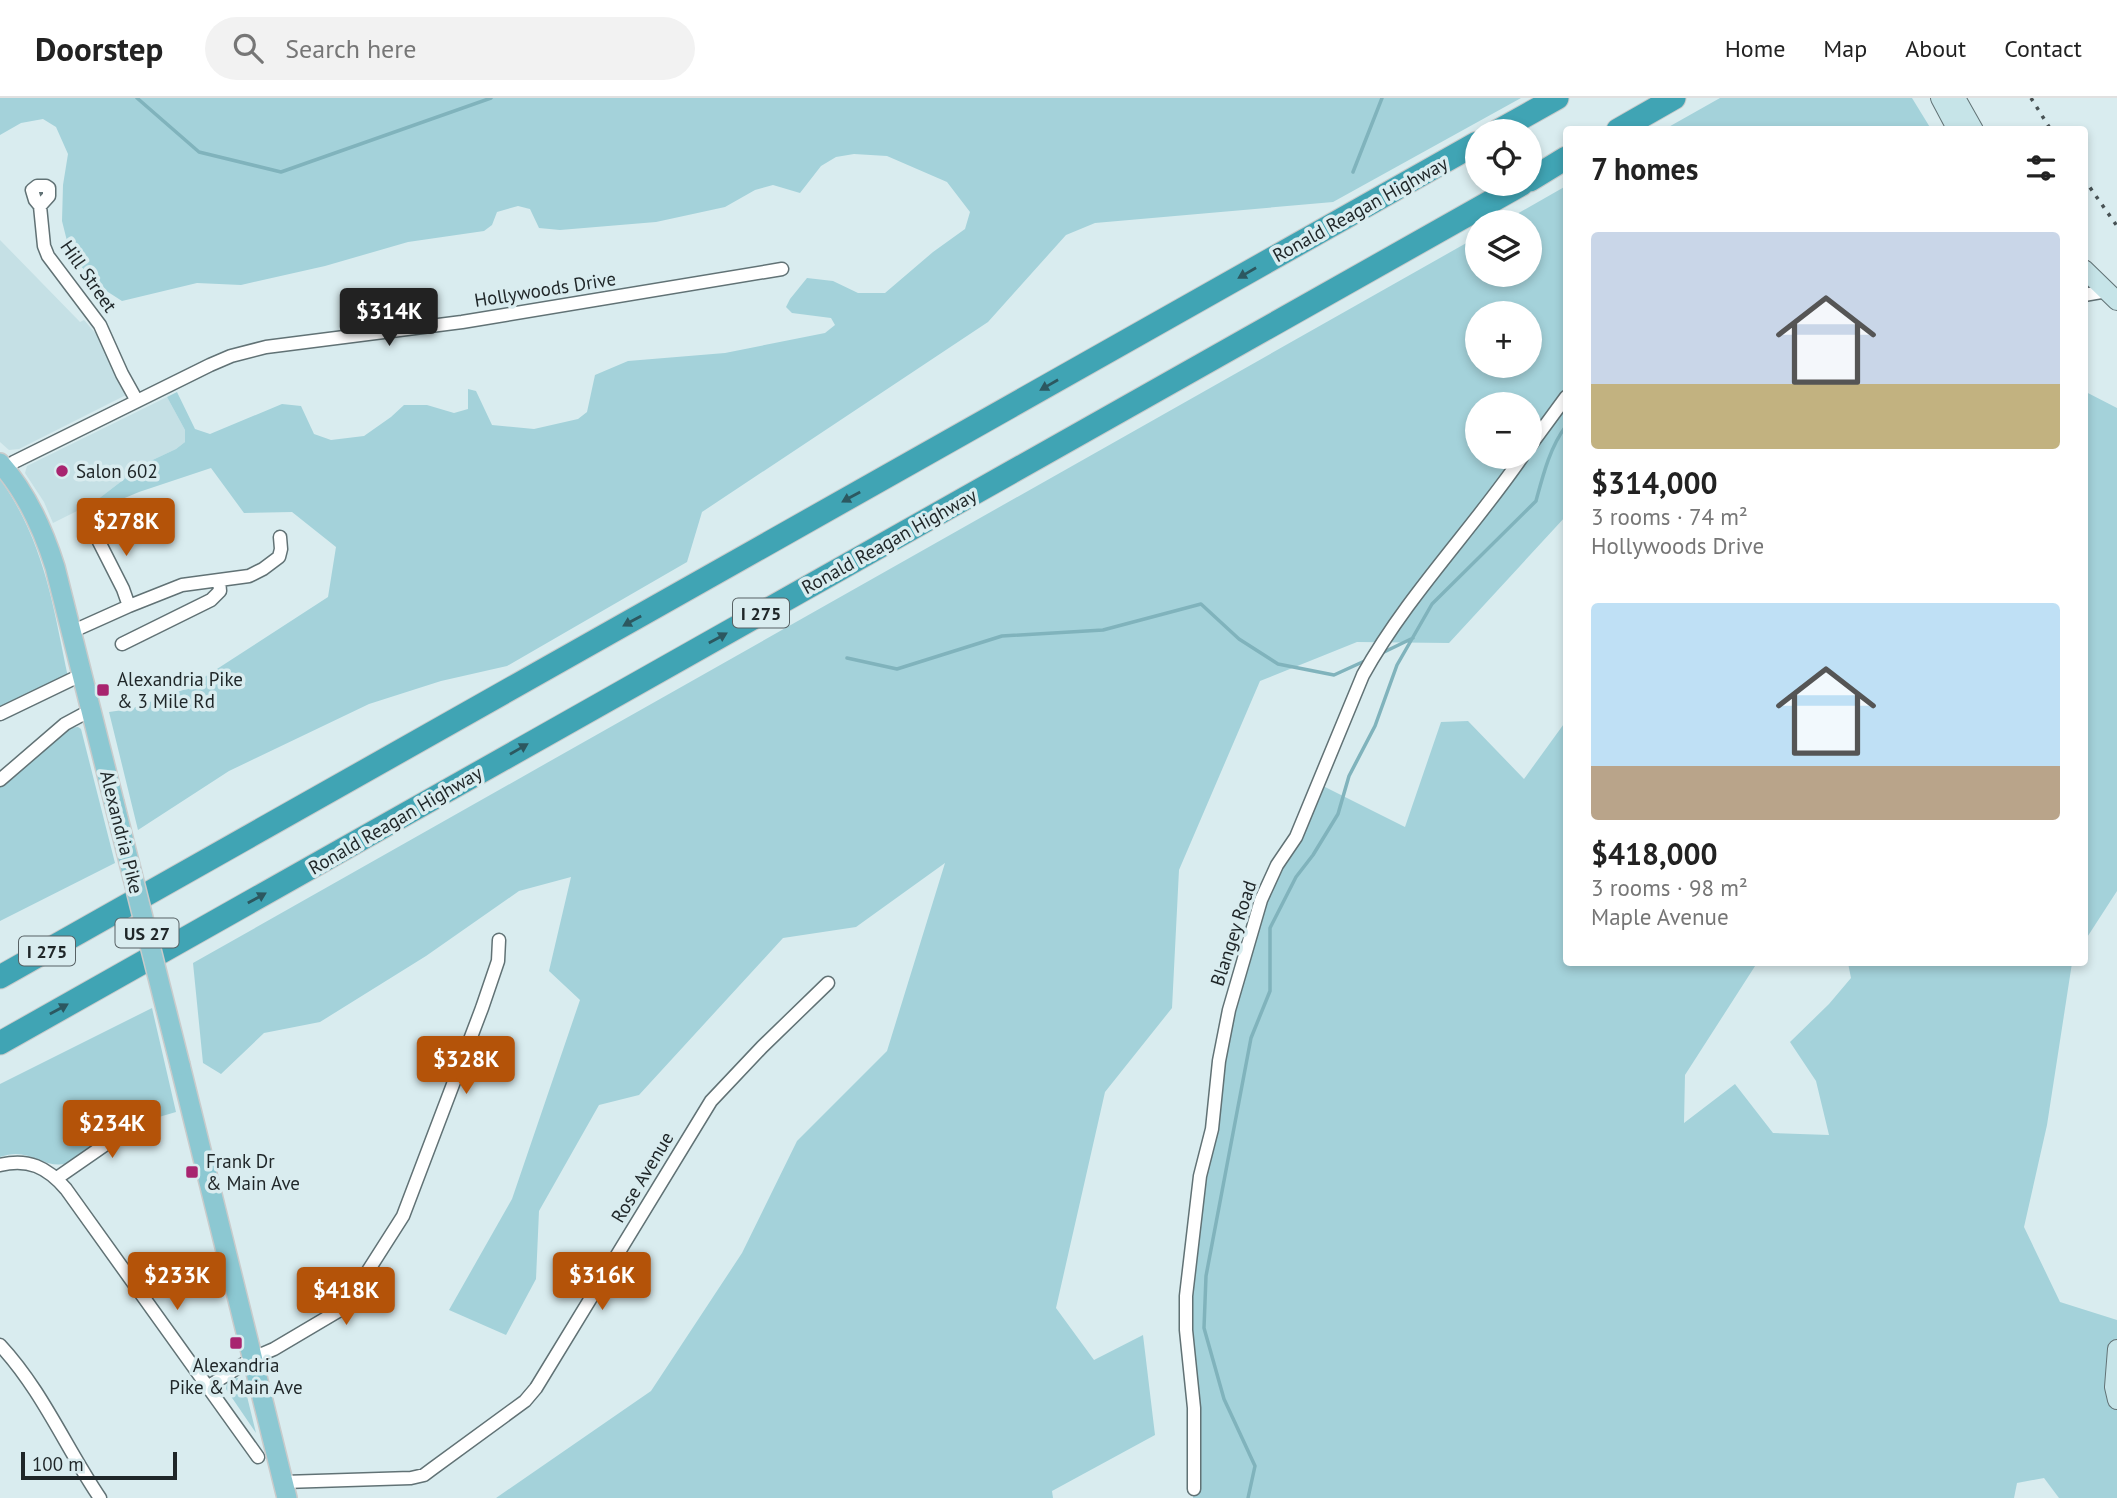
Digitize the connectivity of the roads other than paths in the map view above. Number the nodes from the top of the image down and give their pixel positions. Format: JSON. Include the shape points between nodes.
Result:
{"nodes":[{"id":1,"x":1557,"y":98,"type":"edge"},
{"id":2,"x":1674,"y":98,"type":"edge"},
{"id":3,"x":1940,"y":98,"type":"edge"},
{"id":4,"x":1956,"y":98,"type":"edge"},
{"id":5,"x":1519,"y":119,"type":"edge"},
{"id":6,"x":1625,"y":126,"type":"edge"},
{"id":7,"x":1955,"y":126,"type":"edge"},
{"id":8,"x":1972,"y":126,"type":"edge"},
{"id":9,"x":1465,"y":150,"type":"edge"},
{"id":10,"x":1563,"y":160,"type":"edge"},
{"id":11,"x":1542,"y":173,"type":"edge"},
{"id":12,"x":1501,"y":196,"type":"edge"},
{"id":13,"x":40,"y":206,"type":"dead end"},
{"id":14,"x":782,"y":269,"type":"dead end"},
{"id":15,"x":2088,"y":273,"type":"edge"},
{"id":16,"x":2088,"y":279,"type":"edge"},
{"id":17,"x":2088,"y":295,"type":"edge"},
{"id":18,"x":2112,"y":296,"type":"edge"},
{"id":19,"x":137,"y":401,"type":"junction"},
{"id":20,"x":1563,"y":401,"type":"edge"},
{"id":21,"x":1542,"y":430,"type":"edge"},
{"id":22,"x":3,"y":466,"type":"edge"},
{"id":23,"x":1513,"y":469,"type":"edge"},
{"id":24,"x":90,"y":524,"type":"dead end"},
{"id":25,"x":280,"y":537,"type":"dead end"},
{"id":26,"x":219,"y":580,"type":"junction"},
{"id":27,"x":191,"y":584,"type":"junction"},
{"id":28,"x":201,"y":604,"type":"junction"},
{"id":29,"x":129,"y":606,"type":"junction"},
{"id":30,"x":71,"y":632,"type":"junction"},
{"id":31,"x":122,"y":644,"type":"dead end"},
{"id":32,"x":81,"y":675,"type":"junction"},
{"id":33,"x":91,"y":710,"type":"junction"},
{"id":34,"x":0,"y":714,"type":"edge"},
{"id":35,"x":0,"y":780,"type":"edge"},
{"id":36,"x":499,"y":940,"type":"dead end"},
{"id":37,"x":0,"y":977,"type":"edge"},
{"id":38,"x":828,"y":983,"type":"dead end"},
{"id":39,"x":0,"y":1043,"type":"edge"},
{"id":40,"x":148,"y":1115,"type":"dead end"},
{"id":41,"x":0,"y":1165,"type":"edge"},
{"id":42,"x":57,"y":1178,"type":"junction"},
{"id":43,"x":0,"y":1345,"type":"edge"},
{"id":44,"x":2117,"y":1349,"type":"edge"},
{"id":45,"x":253,"y":1358,"type":"junction"},
{"id":46,"x":209,"y":1386,"type":"junction"},
{"id":47,"x":2117,"y":1399,"type":"edge"},
{"id":48,"x":258,"y":1457,"type":"dead end"},
{"id":49,"x":1194,"y":1489,"type":"dead end"},
{"id":50,"x":286,"y":1490,"type":"edge"},
{"id":51,"x":100,"y":1498,"type":"edge"}],
"edges":[{"from":1,"to":5,"type":"highway"},
{"from":2,"to":6,"type":"highway"},
{"from":3,"to":7,"type":"street"},
{"from":4,"to":8,"type":"street"},
{"from":9,"to":37,"type":"highway","name":"Ronald Reagan Highway","number":"I 275","one_way":true},
{"from":10,"to":11,"type":"highway"},
{"from":39,"to":12,"type":"highway","name":"Ronald Reagan Highway","number":"I 275","one_way":true},
{"from":13,"to":19,"type":"street","name":"Hill Street","via":[[48,256],[100,326]]},
{"from":14,"to":19,"type":"street","name":"Hollywoods Drive","via":[[462,322],[266,347],[231,356]]},
{"from":15,"to":18,"type":"street"},
{"from":16,"to":18,"type":"street"},
{"from":17,"to":18,"type":"street"},
{"from":19,"to":22,"type":"street","name":"Hollywoods Drive"},
{"from":20,"to":21,"type":"street"},
{"from":22,"to":30,"type":"main road","name":"Alexandria Pike","number":"US 27","via":[[46,537]]},
{"from":23,"to":49,"type":"street","name":"Blangey Road","via":[[1373,657],[1302,824],[1277,865],[1253,924],[1219,1061],[1187,1284]]},
{"from":24,"to":29,"type":"street"},
{"from":25,"to":26,"type":"street","via":[[280,554],[263,569]]},
{"from":26,"to":27,"type":"street"},
{"from":26,"to":28,"type":"street","via":[[217,596]]},
{"from":27,"to":28,"type":"street","via":[[199,592]]},
{"from":27,"to":29,"type":"street"},
{"from":28,"to":31,"type":"street"},
{"from":29,"to":30,"type":"street"},
{"from":30,"to":32,"type":"main road","name":"Alexandria Pike","number":"US 27"},
{"from":32,"to":33,"type":"main road","name":"Alexandria Pike","number":"US 27"},
{"from":32,"to":34,"type":"street"},
{"from":33,"to":35,"type":"street","via":[[65,724]]},
{"from":33,"to":45,"type":"main road","name":"Alexandria Pike","number":"US 27","bridge":true},
{"from":36,"to":45,"type":"street","via":[[498,961],[482,1008],[400,1223],[345,1307]]},
{"from":38,"to":50,"type":"street","name":"Rose Avenue","via":[[711,1101],[525,1401],[417,1477]]},
{"from":40,"to":42,"type":"street"},
{"from":41,"to":42,"type":"street","via":[[38,1165]]},
{"from":42,"to":46,"type":"street"},
{"from":43,"to":51,"type":"street","via":[[52,1416]]},
{"from":44,"to":47,"type":"street"},
{"from":45,"to":46,"type":"street"},
{"from":45,"to":50,"type":"main road","name":"Alexandria Pike","number":"US 27"},
{"from":46,"to":48,"type":"street"}]}
